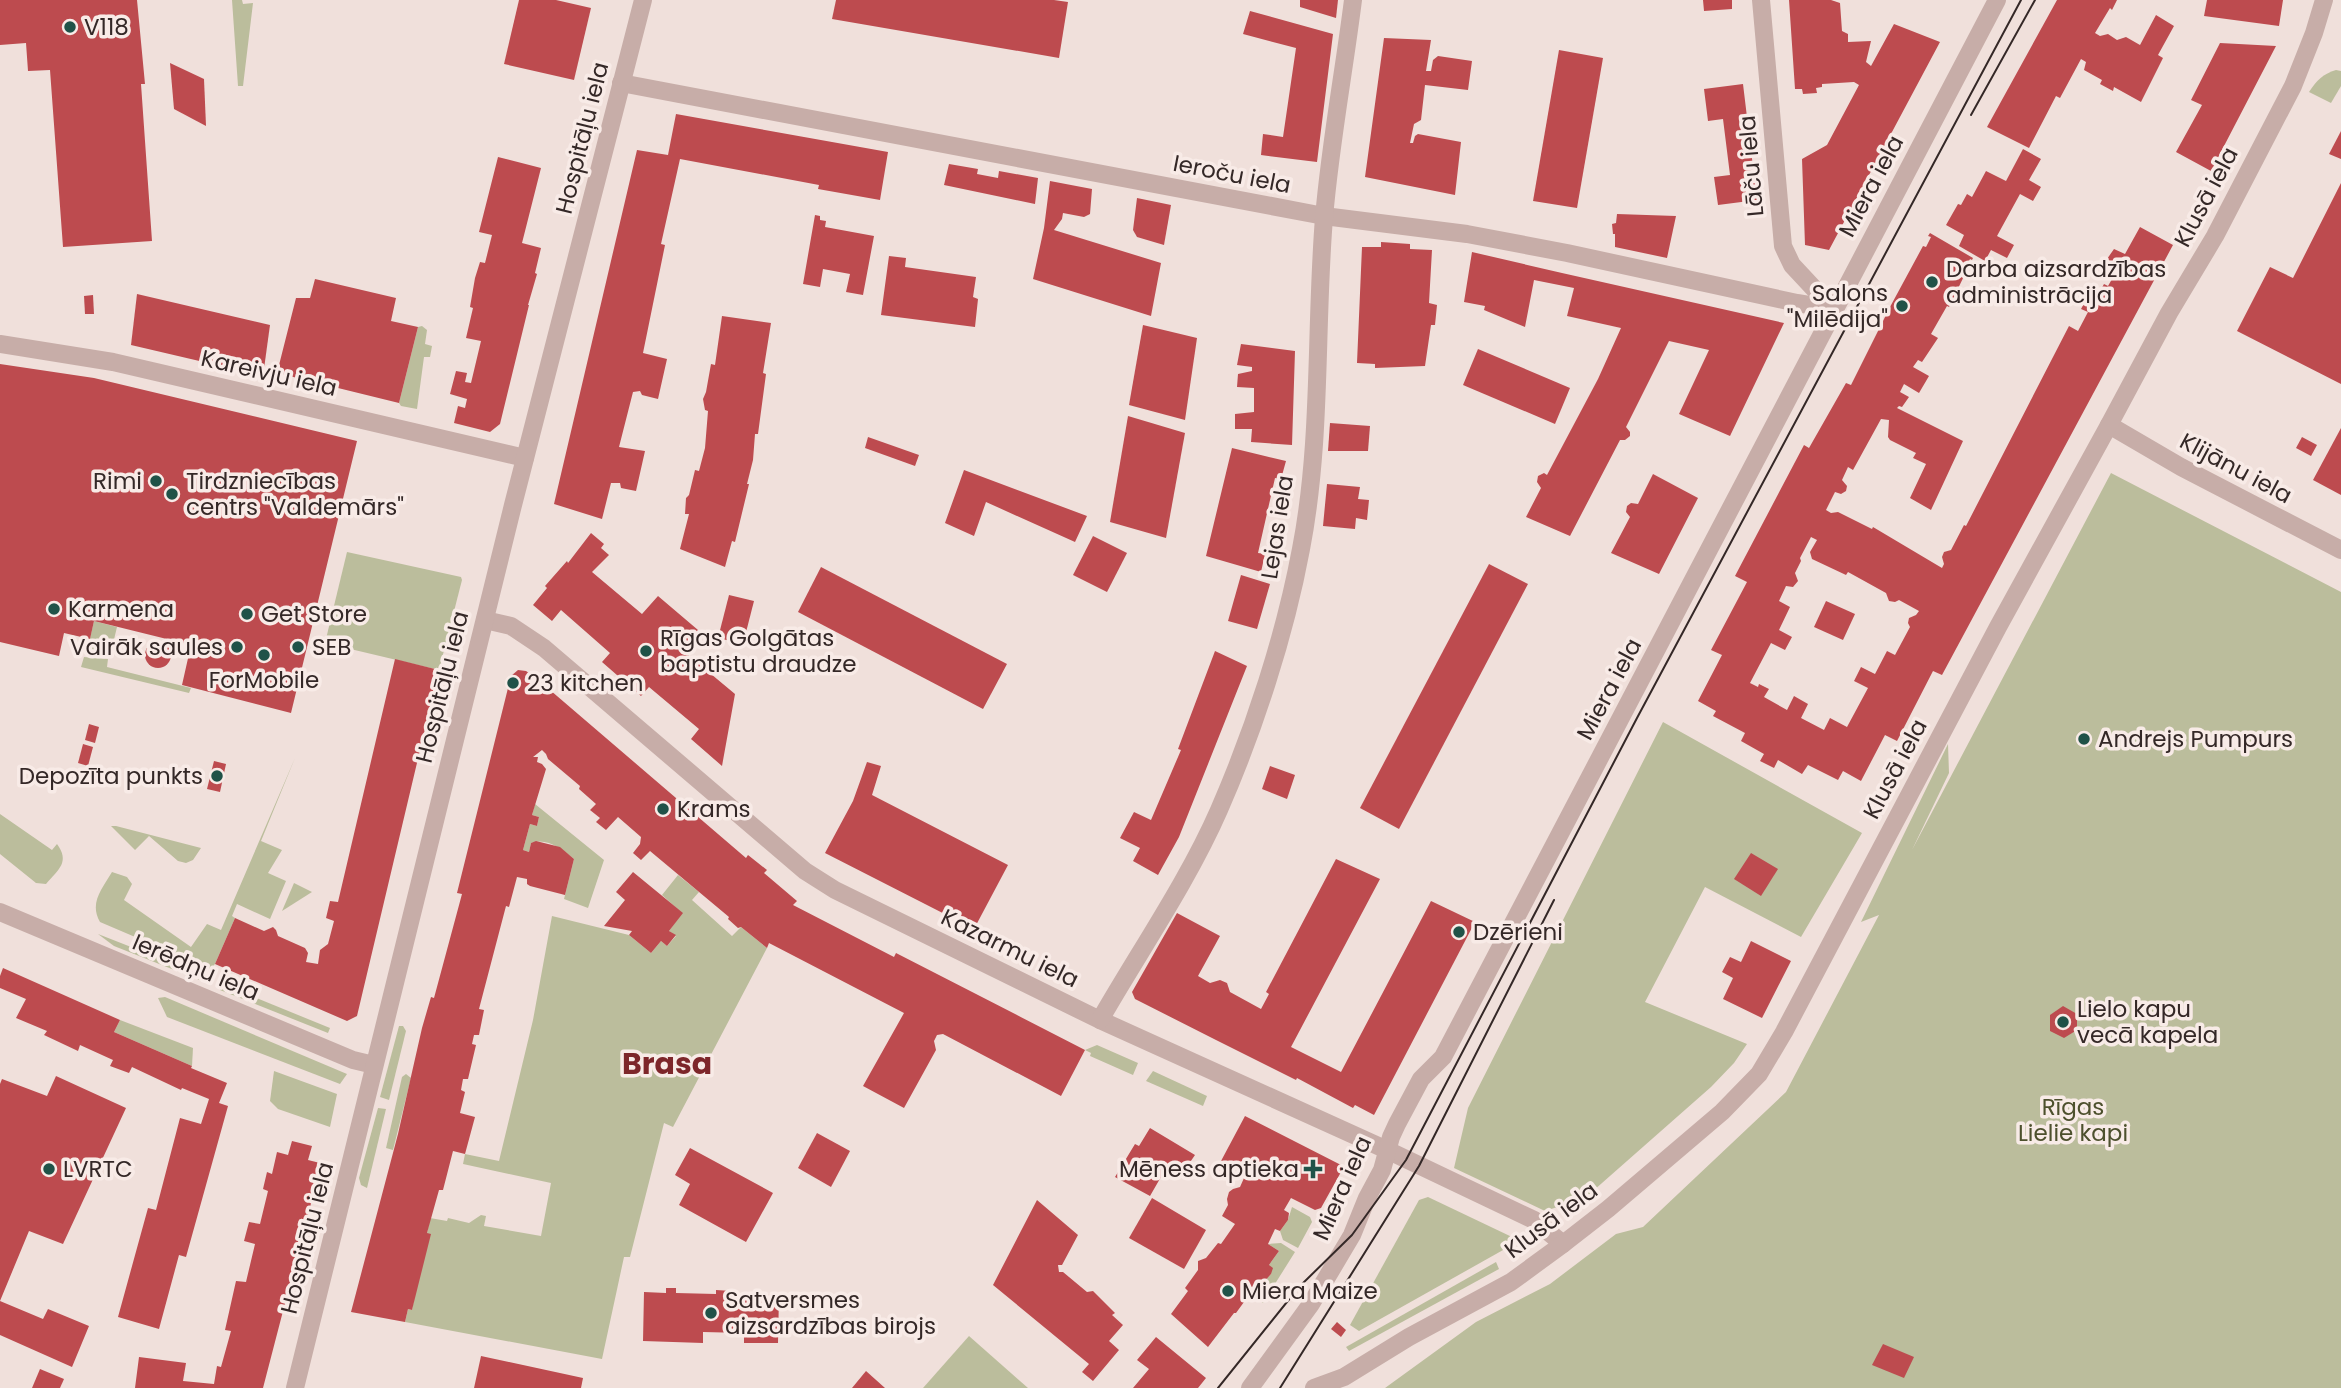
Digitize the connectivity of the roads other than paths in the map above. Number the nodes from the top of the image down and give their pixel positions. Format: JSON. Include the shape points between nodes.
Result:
{"nodes":[{"id":1,"x":643,"y":0,"type":"edge"},
{"id":2,"x":1353,"y":0,"type":"edge"},
{"id":3,"x":1761,"y":0,"type":"edge"},
{"id":4,"x":1997,"y":0,"type":"edge"},
{"id":5,"x":2324,"y":0,"type":"edge"},
{"id":6,"x":621,"y":83,"type":"junction"},
{"id":7,"x":1324,"y":216,"type":"junction"},
{"id":8,"x":1833,"y":309,"type":"junction"},
{"id":9,"x":0,"y":344,"type":"edge"},
{"id":10,"x":2109,"y":425,"type":"junction"},
{"id":11,"x":525,"y":458,"type":"junction"},
{"id":12,"x":2341,"y":550,"type":"edge"},
{"id":13,"x":485,"y":620,"type":"junction"},
{"id":14,"x":0,"y":912,"type":"edge"},
{"id":15,"x":1100,"y":1020,"type":"junction"},
{"id":16,"x":374,"y":1065,"type":"junction"},
{"id":17,"x":1387,"y":1150,"type":"junction"},
{"id":18,"x":1563,"y":1244,"type":"junction"},
{"id":19,"x":295,"y":1388,"type":"edge"},
{"id":20,"x":1251,"y":1388,"type":"edge"},
{"id":21,"x":1314,"y":1388,"type":"edge"}],
"edges":[{"from":1,"to":6,"type":"street","name":"Hospitāļu iela"},
{"from":2,"to":7,"type":"street","name":"Lejas iela"},
{"from":3,"to":8,"type":"street","name":"Lāču iela","via":[[1783,246],[1792,265]]},
{"from":4,"to":8,"type":"street","name":"Miera iela"},
{"from":5,"to":10,"type":"street","name":"Klusā iela","via":[[2293,86]]},
{"from":6,"to":7,"type":"street","name":"Ieroču iela"},
{"from":6,"to":11,"type":"street","name":"Hospitāļu iela"},
{"from":7,"to":8,"type":"street","name":"Ieroču iela","via":[[1467,234]]},
{"from":7,"to":15,"type":"street","name":"Lejas iela","via":[[1307,513],[1275,654],[1247,742],[1218,811]]},
{"from":8,"to":17,"type":"street","name":"Miera iela","via":[[1443,1056],[1421,1079]]},
{"from":9,"to":11,"type":"street","name":"Kareivju iela","via":[[113,362]]},
{"from":10,"to":12,"type":"street","name":"Klijānu iela"},
{"from":10,"to":18,"type":"street","name":"Klusā iela","via":[[1759,1074],[1673,1155]]},
{"from":11,"to":13,"type":"street","name":"Hospitāļu iela"},
{"from":13,"to":15,"type":"street","name":"Kazarmu iela","via":[[511,626],[544,648],[805,871]]},
{"from":13,"to":16,"type":"street","name":"Hospitāļu iela"},
{"from":14,"to":16,"type":"street","name":"Ierēdņu iela","via":[[352,1060]]},
{"from":15,"to":17,"type":"street","name":"Kazarmu iela"},
{"from":16,"to":19,"type":"street","name":"Hospitāļu iela"},
{"from":17,"to":18,"type":"street","name":"Kazarmu iela","via":[[1534,1220]]},
{"from":17,"to":20,"type":"street","name":"Miera iela","via":[[1352,1236]]},
{"from":18,"to":21,"type":"street","name":"Klusā iela","via":[[1511,1282],[1344,1377]]}]}
